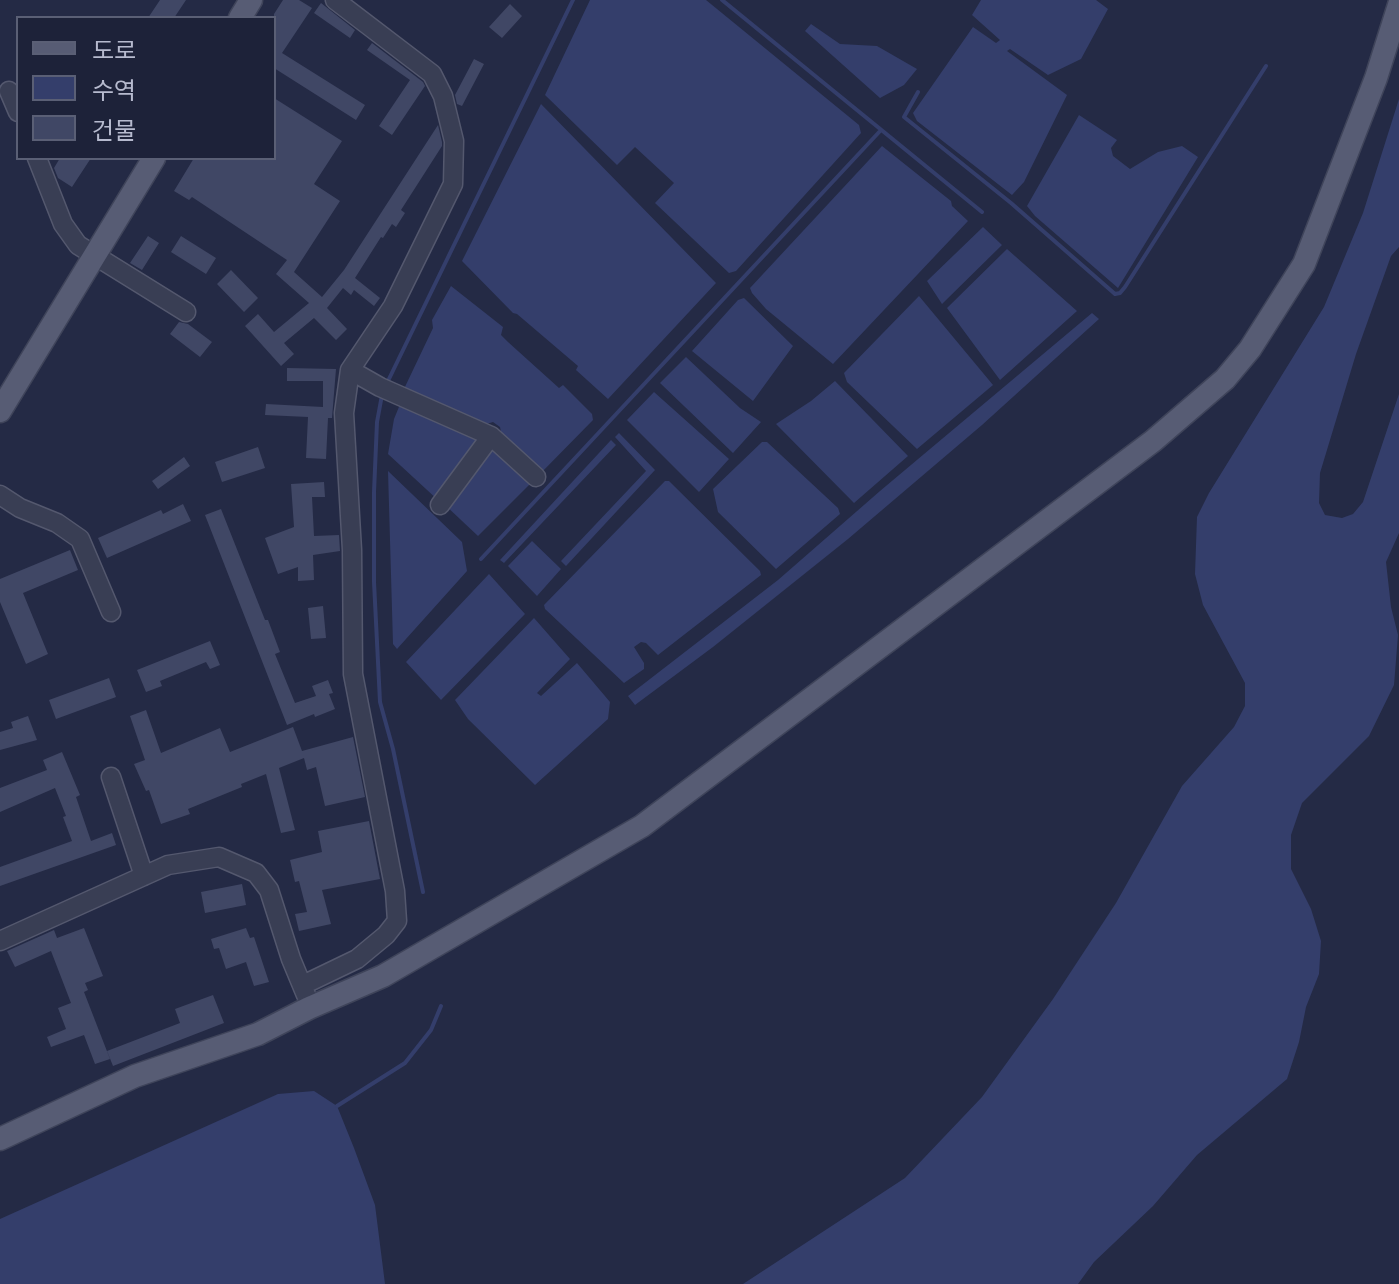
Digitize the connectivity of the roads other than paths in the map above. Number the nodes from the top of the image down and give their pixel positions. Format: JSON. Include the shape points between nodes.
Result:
{"nodes":[{"id":1,"x":335,"y":0,"type":"edge"},
{"id":2,"x":1399,"y":5,"type":"edge"},
{"id":3,"x":9,"y":91,"type":"dead end"},
{"id":4,"x":16,"y":107,"type":"edge"},
{"id":5,"x":38,"y":160,"type":"edge"},
{"id":6,"x":153,"y":160,"type":"edge"},
{"id":7,"x":94,"y":257,"type":"junction"},
{"id":8,"x":186,"y":312,"type":"dead end"},
{"id":9,"x":350,"y":370,"type":"junction"},
{"id":10,"x":0,"y":411,"type":"edge"},
{"id":11,"x":491,"y":436,"type":"junction"},
{"id":12,"x":536,"y":477,"type":"dead end"},
{"id":13,"x":0,"y":495,"type":"edge"},
{"id":14,"x":440,"y":505,"type":"dead end"},
{"id":15,"x":111,"y":612,"type":"dead end"},
{"id":16,"x":111,"y":777,"type":"dead end"},
{"id":17,"x":144,"y":876,"type":"junction"},
{"id":18,"x":0,"y":941,"type":"edge"},
{"id":19,"x":303,"y":985,"type":"junction"},
{"id":20,"x":309,"y":1008,"type":"junction"},
{"id":21,"x":0,"y":1139,"type":"edge"}],
"edges":[{"from":1,"to":9,"type":"street","via":[[432,74],[454,141],[453,184],[393,306]]},
{"from":2,"to":20,"type":"main road","via":[[1304,264],[1250,349],[1201,403],[642,826],[383,976]]},
{"from":3,"to":4,"type":"street"},
{"from":5,"to":7,"type":"street","via":[[63,224]]},
{"from":6,"to":7,"type":"main road"},
{"from":7,"to":8,"type":"street"},
{"from":7,"to":10,"type":"main road"},
{"from":9,"to":11,"type":"street"},
{"from":9,"to":19,"type":"street","via":[[344,413],[353,674],[397,921],[357,959]]},
{"from":11,"to":12,"type":"street"},
{"from":11,"to":14,"type":"street"},
{"from":13,"to":15,"type":"street","via":[[80,539]]},
{"from":16,"to":17,"type":"street"},
{"from":17,"to":18,"type":"street"},
{"from":17,"to":19,"type":"street","via":[[168,865],[219,857],[256,873],[269,890]]},
{"from":19,"to":20,"type":"street"},
{"from":20,"to":21,"type":"main road","via":[[258,1034],[135,1076]]}]}
